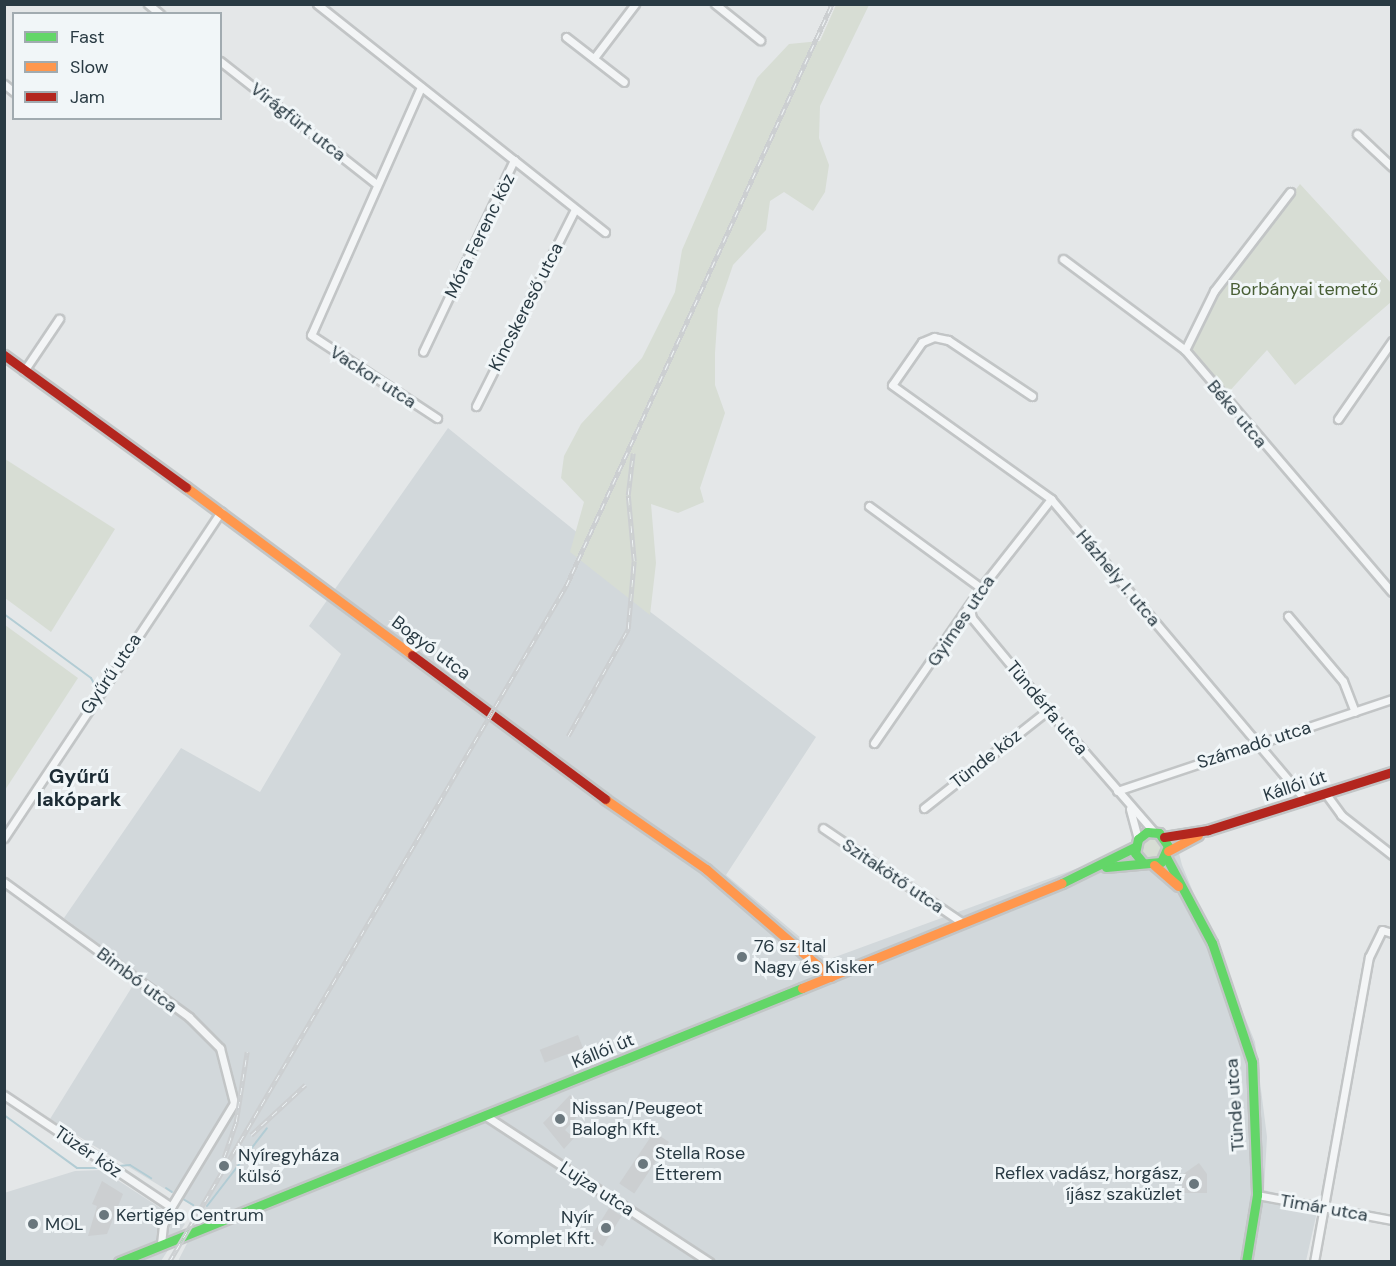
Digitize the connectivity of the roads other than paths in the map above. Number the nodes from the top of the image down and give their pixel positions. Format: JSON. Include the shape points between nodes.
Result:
{"nodes":[{"id":1,"x":317,"y":4,"type":"edge"},
{"id":2,"x":635,"y":4,"type":"edge"},
{"id":3,"x":715,"y":4,"type":"edge"},
{"id":4,"x":566,"y":37,"type":"dead end"},
{"id":5,"x":760,"y":40,"type":"dead end"},
{"id":6,"x":594,"y":58,"type":"junction"},
{"id":7,"x":222,"y":63,"type":"edge"},
{"id":8,"x":624,"y":82,"type":"dead end"},
{"id":9,"x":422,"y":87,"type":"junction"},
{"id":10,"x":1357,"y":134,"type":"dead end"},
{"id":11,"x":514,"y":160,"type":"junction"},
{"id":12,"x":1392,"y":167,"type":"edge"},
{"id":13,"x":375,"y":183,"type":"junction"},
{"id":14,"x":1290,"y":192,"type":"dead end"},
{"id":15,"x":575,"y":209,"type":"junction"},
{"id":16,"x":605,"y":232,"type":"dead end"},
{"id":17,"x":1063,"y":259,"type":"dead end"},
{"id":18,"x":58,"y":319,"type":"dead end"},
{"id":19,"x":1392,"y":341,"type":"edge"},
{"id":20,"x":1185,"y":350,"type":"junction"},
{"id":21,"x":423,"y":352,"type":"dead end"},
{"id":22,"x":4,"y":355,"type":"edge"},
{"id":23,"x":24,"y":371,"type":"junction"},
{"id":24,"x":1032,"y":396,"type":"dead end"},
{"id":25,"x":476,"y":406,"type":"dead end"},
{"id":26,"x":437,"y":418,"type":"dead end"},
{"id":27,"x":1338,"y":420,"type":"dead end"},
{"id":28,"x":1051,"y":500,"type":"junction"},
{"id":29,"x":869,"y":506,"type":"dead end"},
{"id":30,"x":221,"y":512,"type":"junction"},
{"id":31,"x":981,"y":588,"type":"junction"},
{"id":32,"x":1392,"y":592,"type":"edge"},
{"id":33,"x":970,"y":608,"type":"junction"},
{"id":34,"x":1288,"y":616,"type":"dead end"},
{"id":35,"x":1392,"y":699,"type":"edge"},
{"id":36,"x":1048,"y":710,"type":"junction"},
{"id":37,"x":1355,"y":712,"type":"junction"},
{"id":38,"x":874,"y":744,"type":"dead end"},
{"id":39,"x":1259,"y":744,"type":"junction"},
{"id":40,"x":1392,"y":772,"type":"edge"},
{"id":41,"x":1117,"y":791,"type":"junction"},
{"id":42,"x":1326,"y":794,"type":"junction"},
{"id":43,"x":1305,"y":800,"type":"junction"},
{"id":44,"x":1129,"y":806,"type":"junction"},
{"id":45,"x":924,"y":808,"type":"dead end"},
{"id":46,"x":823,"y":828,"type":"dead end"},
{"id":47,"x":1208,"y":830,"type":"junction"},
{"id":48,"x":1153,"y":831,"type":"junction"},
{"id":49,"x":1164,"y":837,"type":"junction"},
{"id":50,"x":4,"y":838,"type":"edge"},
{"id":51,"x":1136,"y":843,"type":"junction"},
{"id":52,"x":1167,"y":854,"type":"junction"},
{"id":53,"x":1392,"y":855,"type":"edge"},
{"id":54,"x":1143,"y":863,"type":"junction"},
{"id":55,"x":1154,"y":865,"type":"junction"},
{"id":56,"x":1098,"y":869,"type":"junction"},
{"id":57,"x":4,"y":882,"type":"edge"},
{"id":58,"x":1180,"y":888,"type":"junction"},
{"id":59,"x":963,"y":924,"type":"junction"},
{"id":60,"x":1392,"y":933,"type":"edge"},
{"id":61,"x":831,"y":977,"type":"junction"},
{"id":62,"x":4,"y":1095,"type":"edge"},
{"id":63,"x":486,"y":1116,"type":"junction"},
{"id":64,"x":1257,"y":1195,"type":"junction"},
{"id":65,"x":171,"y":1207,"type":"junction"},
{"id":66,"x":1323,"y":1209,"type":"junction"},
{"id":67,"x":1392,"y":1220,"type":"edge"},
{"id":68,"x":161,"y":1245,"type":"junction"},
{"id":69,"x":119,"y":1262,"type":"edge"},
{"id":70,"x":709,"y":1262,"type":"edge"},
{"id":71,"x":1246,"y":1262,"type":"edge"},
{"id":72,"x":1314,"y":1262,"type":"edge"}],
"edges":[{"from":1,"to":9,"type":"street","name":"Móra Ferenc köz"},
{"from":2,"to":6,"type":"street"},
{"from":3,"to":5,"type":"street"},
{"from":4,"to":6,"type":"street"},
{"from":6,"to":8,"type":"street"},
{"from":7,"to":13,"type":"street","name":"Virágfürt utca"},
{"from":9,"to":11,"type":"street","name":"Móra Ferenc köz"},
{"from":9,"to":13,"type":"street"},
{"from":10,"to":12,"type":"street"},
{"from":11,"to":15,"type":"street"},
{"from":11,"to":21,"type":"street","name":"Móra Ferenc köz"},
{"from":13,"to":26,"type":"street","name":"Vackor utca","via":[[311,335]]},
{"from":14,"to":20,"type":"street","via":[[1214,291]]},
{"from":15,"to":16,"type":"street"},
{"from":15,"to":25,"type":"street","name":"Kincskereső utca"},
{"from":17,"to":20,"type":"street","name":"Béke utca"},
{"from":18,"to":23,"type":"street"},
{"from":19,"to":27,"type":"street"},
{"from":20,"to":32,"type":"street","name":"Béke utca"},
{"from":22,"to":23,"type":"main road","name":"Bogyó utca"},
{"from":23,"to":30,"type":"main road","name":"Bogyó utca"},
{"from":24,"to":28,"type":"street","name":"Házhely I. utca","via":[[948,340],[934,337],[922,342],[895,375],[892,385],[897,393]]},
{"from":28,"to":31,"type":"street","name":"Gyimes utca"},
{"from":28,"to":39,"type":"street","name":"Házhely I. utca"},
{"from":29,"to":31,"type":"street"},
{"from":30,"to":50,"type":"street","name":"Gyűrű utca"},
{"from":30,"to":61,"type":"main road","name":"Bogyó utca","via":[[571,775],[706,869]]},
{"from":31,"to":33,"type":"street","name":"Gyimes utca"},
{"from":33,"to":36,"type":"street","name":"Tündérfa utca","via":[[972,618]]},
{"from":33,"to":38,"type":"street","name":"Gyimes utca"},
{"from":34,"to":37,"type":"street","via":[[1343,681]]},
{"from":35,"to":37,"type":"street","name":"Számadó utca"},
{"from":36,"to":41,"type":"street","name":"Tündérfa utca"},
{"from":36,"to":45,"type":"street","name":"Tünde köz"},
{"from":37,"to":39,"type":"street","name":"Számadó utca"},
{"from":39,"to":41,"type":"street","name":"Számadó utca"},
{"from":39,"to":43,"type":"street","name":"Házhely I. utca"},
{"from":40,"to":42,"type":"main road","name":"Kállói út"},
{"from":41,"to":44,"type":"street","name":"Tündérfa utca"},
{"from":42,"to":43,"type":"main road","name":"Kállói út"},
{"from":42,"to":53,"type":"street","via":[[1341,815]]},
{"from":43,"to":47,"type":"main road","name":"Kállói út"},
{"from":44,"to":48,"type":"street","name":"Tündérfa utca"},
{"from":44,"to":51,"type":"street","name":"Tündérfa utca"},
{"from":46,"to":59,"type":"street","name":"Szitakötő utca"},
{"from":47,"to":49,"type":"main road","name":"Kállói út"},
{"from":47,"to":52,"type":"main road","name":"Kállói út"},
{"from":48,"to":49,"type":"main road"},
{"from":48,"to":51,"type":"main road","name":"Kállói út"},
{"from":49,"to":52,"type":"main road"},
{"from":51,"to":54,"type":"main road"},
{"from":51,"to":56,"type":"main road","name":"Kállói út"},
{"from":52,"to":55,"type":"main road","name":"Kállói út"},
{"from":52,"to":58,"type":"main road","name":"Tünde utca"},
{"from":54,"to":55,"type":"main road","name":"Kállói út"},
{"from":54,"to":56,"type":"main road","name":"Kállói út"},
{"from":55,"to":58,"type":"main road","name":"Tünde utca"},
{"from":56,"to":59,"type":"main road","name":"Kállói út"},
{"from":57,"to":65,"type":"street","name":"Bimbó utca","via":[[208,1033],[220,1048],[234,1103]]},
{"from":58,"to":64,"type":"main road","name":"Tünde utca","via":[[1212,944],[1252,1062]]},
{"from":59,"to":61,"type":"main road","name":"Kállói út"},
{"from":60,"to":66,"type":"street","via":[[1382,930],[1369,957]]},
{"from":61,"to":63,"type":"main road","name":"Kállói út"},
{"from":62,"to":65,"type":"street","name":"Tüzér köz"},
{"from":63,"to":68,"type":"main road","name":"Kállói út"},
{"from":63,"to":70,"type":"street","name":"Lujza utca"},
{"from":64,"to":66,"type":"street","name":"Timár utca"},
{"from":64,"to":71,"type":"main road","name":"Tünde utca"},
{"from":65,"to":68,"type":"street","via":[[163,1225]]},
{"from":66,"to":67,"type":"street","name":"Timár utca"},
{"from":66,"to":72,"type":"street"},
{"from":68,"to":69,"type":"main road","name":"Kállói út"}]}
